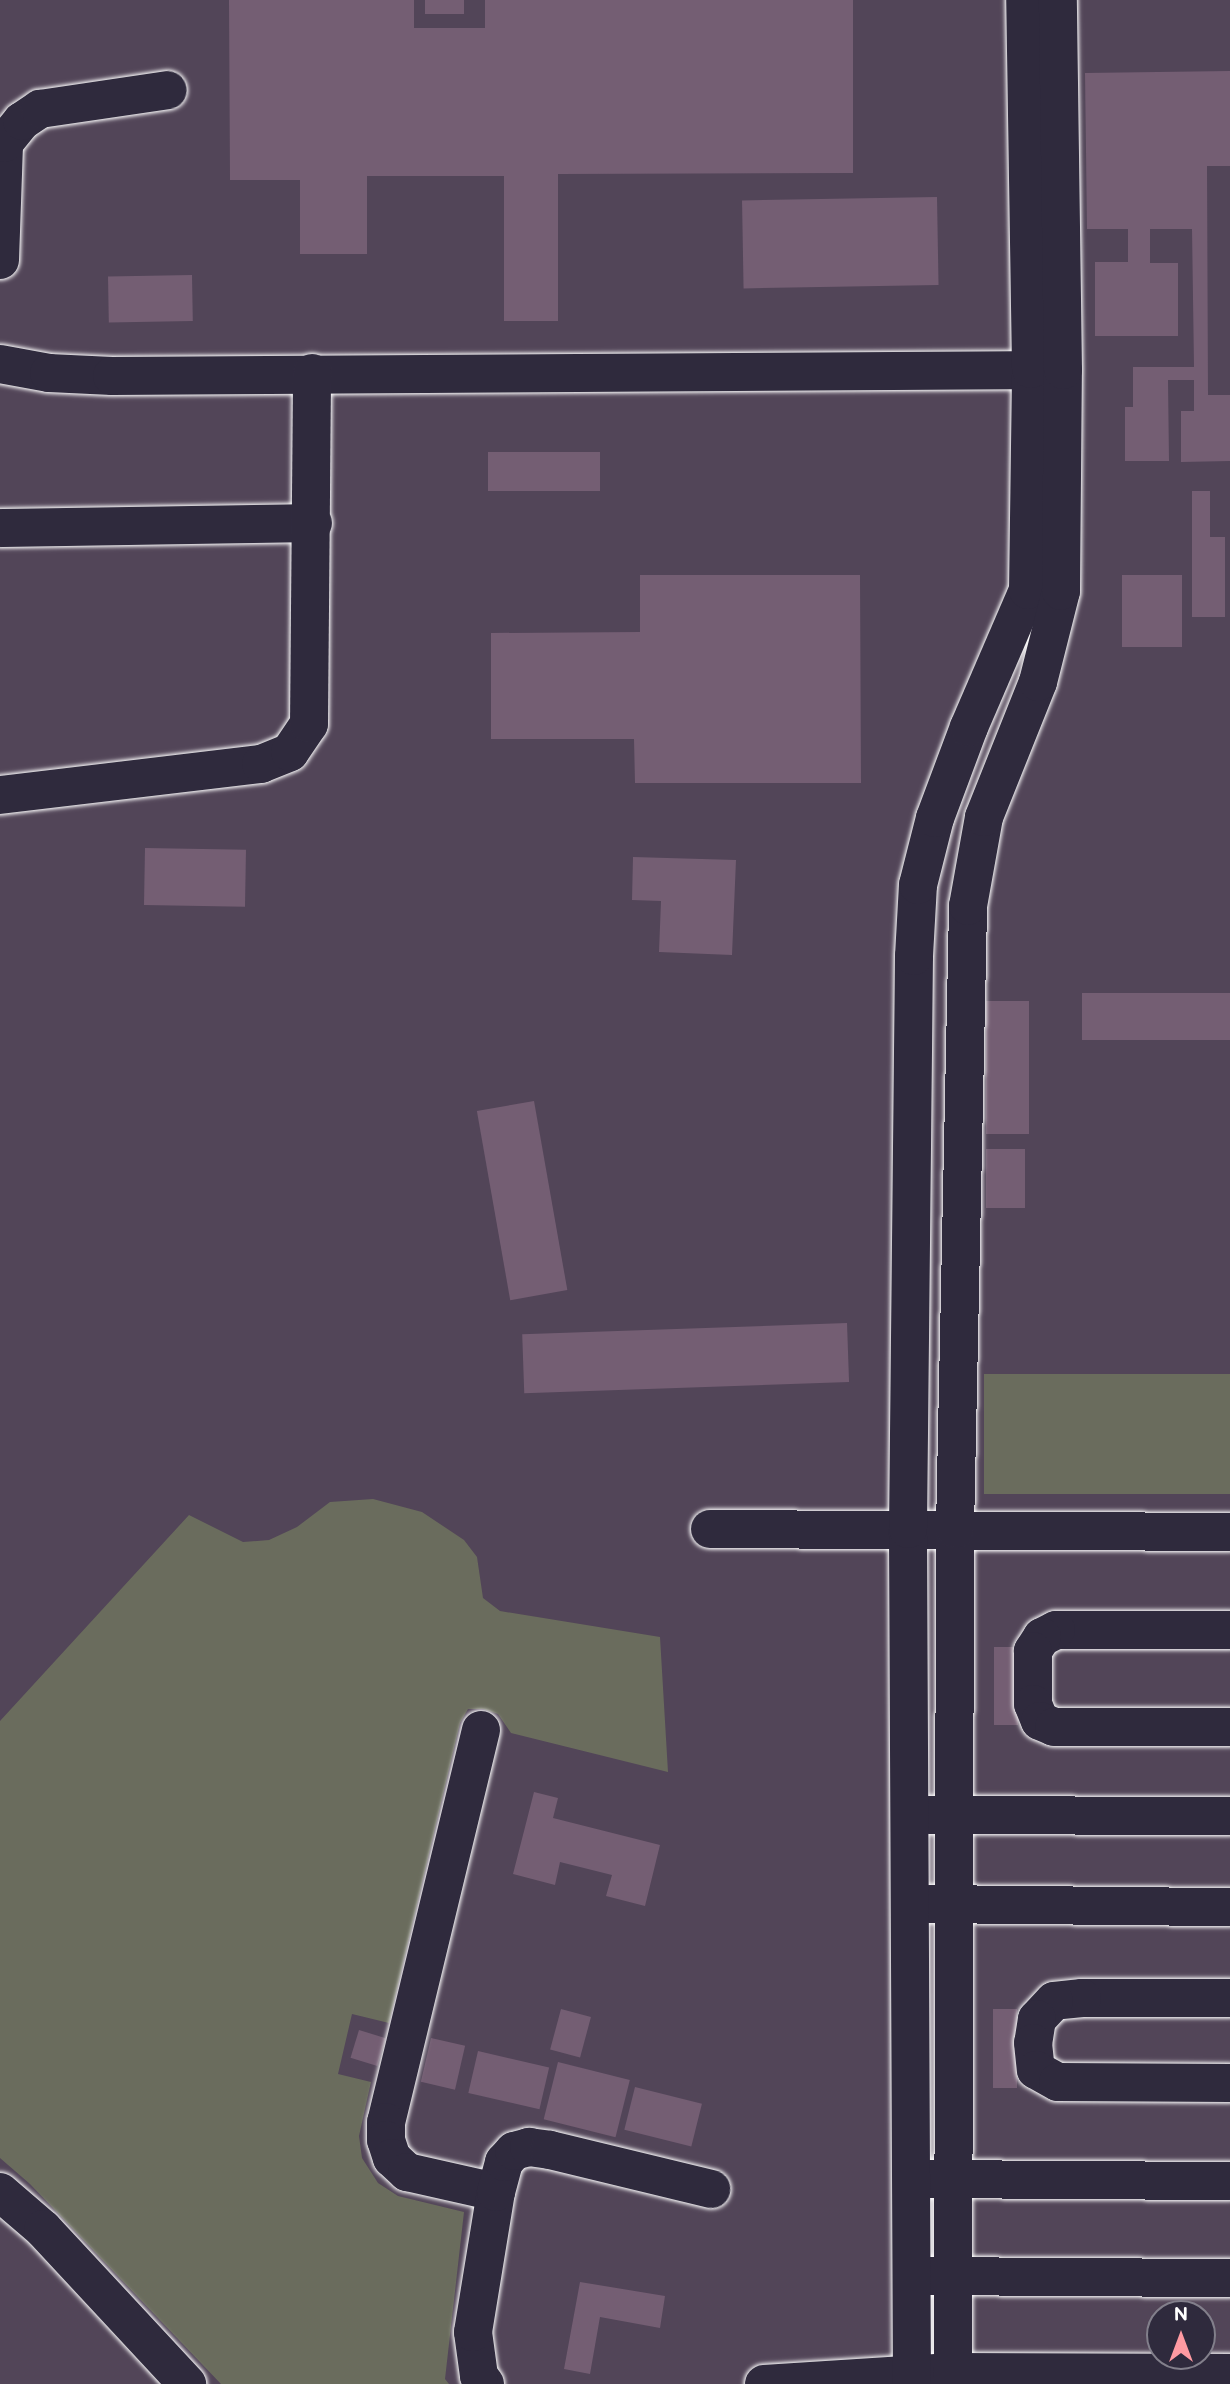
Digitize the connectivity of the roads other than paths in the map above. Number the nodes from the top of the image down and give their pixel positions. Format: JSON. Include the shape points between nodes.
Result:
{"nodes":[{"id":1,"x":1025,"y":0,"type":"edge"},
{"id":2,"x":1058,"y":0,"type":"edge"},
{"id":3,"x":168,"y":90,"type":"dead end"},
{"id":4,"x":0,"y":260,"type":"edge"},
{"id":5,"x":0,"y":364,"type":"edge"},
{"id":6,"x":1047,"y":370,"type":"junction"},
{"id":7,"x":312,"y":373,"type":"junction"},
{"id":8,"x":313,"y":523,"type":"junction"},
{"id":9,"x":0,"y":528,"type":"edge"},
{"id":10,"x":0,"y":795,"type":"edge"},
{"id":11,"x":710,"y":1529,"type":"dead end"},
{"id":12,"x":908,"y":1530,"type":"junction"},
{"id":13,"x":955,"y":1530,"type":"junction"},
{"id":14,"x":1230,"y":1532,"type":"edge"},
{"id":15,"x":1230,"y":1630,"type":"edge"},
{"id":16,"x":1230,"y":1727,"type":"edge"},
{"id":17,"x":481,"y":1730,"type":"dead end"},
{"id":18,"x":909,"y":1814,"type":"junction"},
{"id":19,"x":954,"y":1815,"type":"junction"},
{"id":20,"x":1230,"y":1816,"type":"edge"},
{"id":21,"x":909,"y":1903,"type":"junction"},
{"id":22,"x":954,"y":1905,"type":"junction"},
{"id":23,"x":1230,"y":1906,"type":"edge"},
{"id":24,"x":1230,"y":1998,"type":"edge"},
{"id":25,"x":1230,"y":2083,"type":"edge"},
{"id":26,"x":909,"y":2179,"type":"junction"},
{"id":27,"x":953,"y":2180,"type":"junction"},
{"id":28,"x":1230,"y":2181,"type":"edge"},
{"id":29,"x":711,"y":2189,"type":"dead end"},
{"id":30,"x":0,"y":2192,"type":"edge"},
{"id":31,"x":496,"y":2192,"type":"junction"},
{"id":32,"x":910,"y":2276,"type":"junction"},
{"id":33,"x":953,"y":2276,"type":"junction"},
{"id":34,"x":1230,"y":2277,"type":"edge"},
{"id":35,"x":1230,"y":2373,"type":"edge"},
{"id":36,"x":953,"y":2378,"type":"edge"},
{"id":37,"x":912,"y":2379,"type":"edge"},
{"id":38,"x":187,"y":2384,"type":"edge"},
{"id":39,"x":485,"y":2384,"type":"edge"},
{"id":40,"x":764,"y":2384,"type":"edge"}],
"edges":[{"from":1,"to":6,"type":"street"},
{"from":2,"to":6,"type":"street"},
{"from":3,"to":4,"type":"street","via":[[40,109],[22,121],[4,143]]},
{"from":5,"to":7,"type":"street","via":[[49,373],[112,376]]},
{"from":6,"to":7,"type":"street"},
{"from":6,"to":12,"type":"street","via":[[1028,590],[964,740],[935,818],[918,885]]},
{"from":6,"to":13,"type":"street","via":[[1060,591],[1038,682],[984,817],[968,906]]},
{"from":7,"to":8,"type":"street"},
{"from":8,"to":9,"type":"street"},
{"from":8,"to":10,"type":"street","via":[[309,724],[290,752],[261,764]]},
{"from":11,"to":12,"type":"street"},
{"from":12,"to":13,"type":"street"},
{"from":12,"to":18,"type":"street"},
{"from":13,"to":14,"type":"street"},
{"from":13,"to":19,"type":"street"},
{"from":15,"to":16,"type":"street","via":[[1056,1630],[1042,1637],[1033,1651],[1033,1704],[1040,1721],[1054,1727]]},
{"from":17,"to":31,"type":"street","via":[[386,2122],[386,2140],[392,2158],[407,2172]]},
{"from":18,"to":19,"type":"street"},
{"from":18,"to":21,"type":"street"},
{"from":19,"to":20,"type":"street"},
{"from":19,"to":22,"type":"street"},
{"from":21,"to":22,"type":"street"},
{"from":21,"to":26,"type":"street"},
{"from":22,"to":23,"type":"street"},
{"from":22,"to":27,"type":"street"},
{"from":24,"to":25,"type":"street","via":[[1054,2001],[1037,2019],[1033,2043],[1036,2070],[1058,2082]]},
{"from":26,"to":27,"type":"street"},
{"from":26,"to":32,"type":"street"},
{"from":27,"to":28,"type":"street"},
{"from":27,"to":33,"type":"street"},
{"from":29,"to":31,"type":"street","via":[[529,2147],[514,2151],[504,2162]]},
{"from":30,"to":38,"type":"street","via":[[43,2229]]},
{"from":31,"to":39,"type":"street","via":[[473,2332],[479,2376]]},
{"from":32,"to":33,"type":"street"},
{"from":32,"to":37,"type":"street"},
{"from":33,"to":34,"type":"street"},
{"from":33,"to":36,"type":"street"},
{"from":35,"to":36,"type":"street"},
{"from":36,"to":37,"type":"street"},
{"from":37,"to":40,"type":"street"}]}
